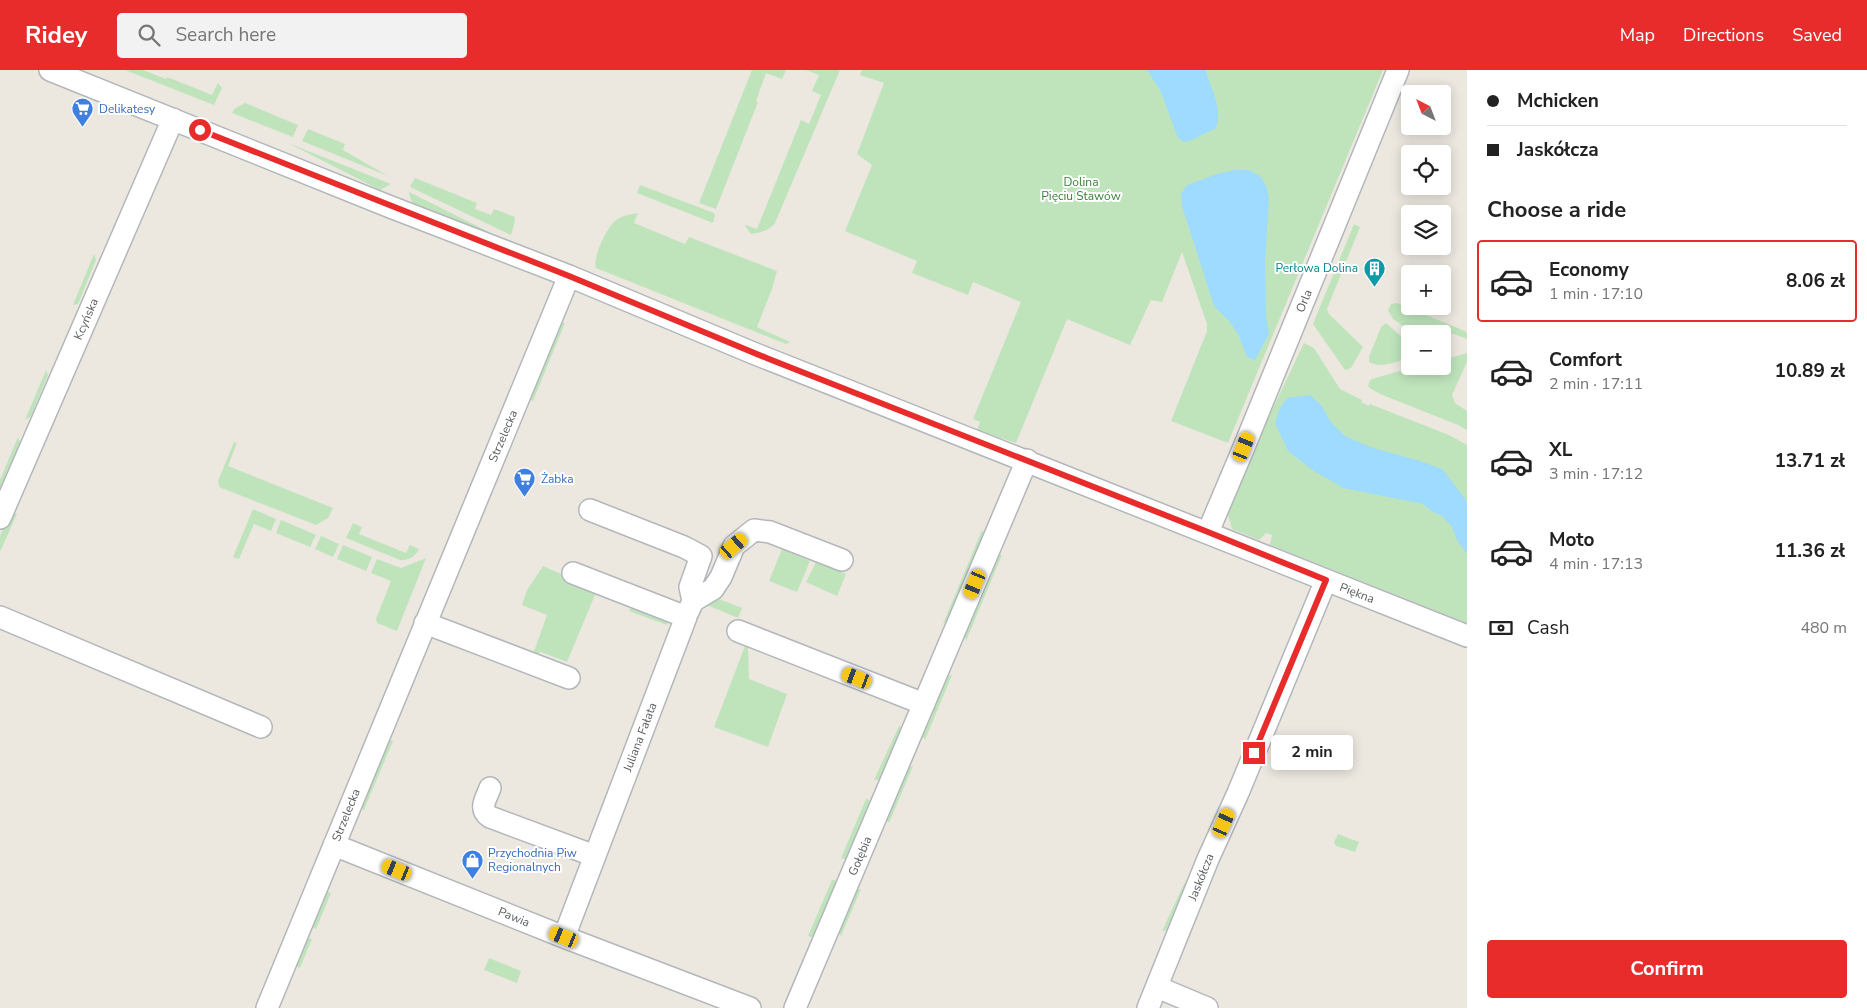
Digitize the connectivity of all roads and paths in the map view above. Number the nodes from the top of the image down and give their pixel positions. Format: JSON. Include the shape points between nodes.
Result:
{"nodes":[{"id":1,"x":50,"y":70,"type":"edge"},
{"id":2,"x":1398,"y":70,"type":"edge"},
{"id":3,"x":172,"y":119,"type":"junction"},
{"id":4,"x":569,"y":276,"type":"junction"},
{"id":5,"x":1027,"y":460,"type":"junction"},
{"id":6,"x":590,"y":510,"type":"dead end"},
{"id":7,"x":0,"y":518,"type":"edge"},
{"id":8,"x":1208,"y":532,"type":"junction"},
{"id":9,"x":842,"y":560,"type":"dead end"},
{"id":10,"x":573,"y":574,"type":"dead end"},
{"id":11,"x":1326,"y":580,"type":"junction"},
{"id":12,"x":690,"y":609,"type":"junction"},
{"id":13,"x":0,"y":617,"type":"edge"},
{"id":14,"x":425,"y":623,"type":"junction"},
{"id":15,"x":738,"y":632,"type":"dead end"},
{"id":16,"x":1467,"y":636,"type":"edge"},
{"id":17,"x":569,"y":678,"type":"dead end"},
{"id":18,"x":924,"y":704,"type":"junction"},
{"id":19,"x":261,"y":727,"type":"dead end"},
{"id":20,"x":490,"y":788,"type":"dead end"},
{"id":21,"x":334,"y":845,"type":"junction"},
{"id":22,"x":595,"y":856,"type":"junction"},
{"id":23,"x":564,"y":937,"type":"junction"},
{"id":24,"x":1157,"y":987,"type":"junction"},
{"id":25,"x":267,"y":1008,"type":"edge"},
{"id":26,"x":750,"y":1008,"type":"edge"},
{"id":27,"x":795,"y":1008,"type":"edge"},
{"id":28,"x":1148,"y":1008,"type":"edge"},
{"id":29,"x":1207,"y":1008,"type":"edge"}],
"edges":[{"from":1,"to":3,"type":"street","name":"Piękna"},
{"from":2,"to":8,"type":"street","name":"Orla"},
{"from":3,"to":4,"type":"street","name":"Piękna"},
{"from":3,"to":7,"type":"street","name":"Kcyńska"},
{"from":4,"to":5,"type":"street","name":"Piękna"},
{"from":4,"to":14,"type":"street","name":"Strzelecka"},
{"from":5,"to":8,"type":"street","name":"Piękna"},
{"from":5,"to":18,"type":"street","name":"Gołębia"},
{"from":6,"to":12,"type":"street","name":"Juliana Fałata","via":[[701,556],[690,588]]},
{"from":8,"to":11,"type":"street","name":"Piękna"},
{"from":9,"to":12,"type":"street","via":[[770,532],[754,530],[734,546],[713,589]]},
{"from":10,"to":12,"type":"street"},
{"from":11,"to":16,"type":"street","name":"Piękna"},
{"from":11,"to":24,"type":"street","name":"Jaskółcza"},
{"from":12,"to":22,"type":"street","name":"Juliana Fałata"},
{"from":13,"to":19,"type":"street"},
{"from":14,"to":17,"type":"street"},
{"from":14,"to":21,"type":"street","name":"Strzelecka"},
{"from":15,"to":18,"type":"street"},
{"from":18,"to":27,"type":"street","name":"Gołębia"},
{"from":20,"to":22,"type":"street","via":[[483,808],[490,817]]},
{"from":21,"to":23,"type":"street","name":"Pawia"},
{"from":21,"to":25,"type":"street","name":"Strzelecka"},
{"from":22,"to":23,"type":"street","name":"Juliana Fałata"},
{"from":23,"to":26,"type":"street","name":"Pawia"},
{"from":24,"to":28,"type":"street","name":"Jaskółcza"},
{"from":24,"to":29,"type":"street"}]}
